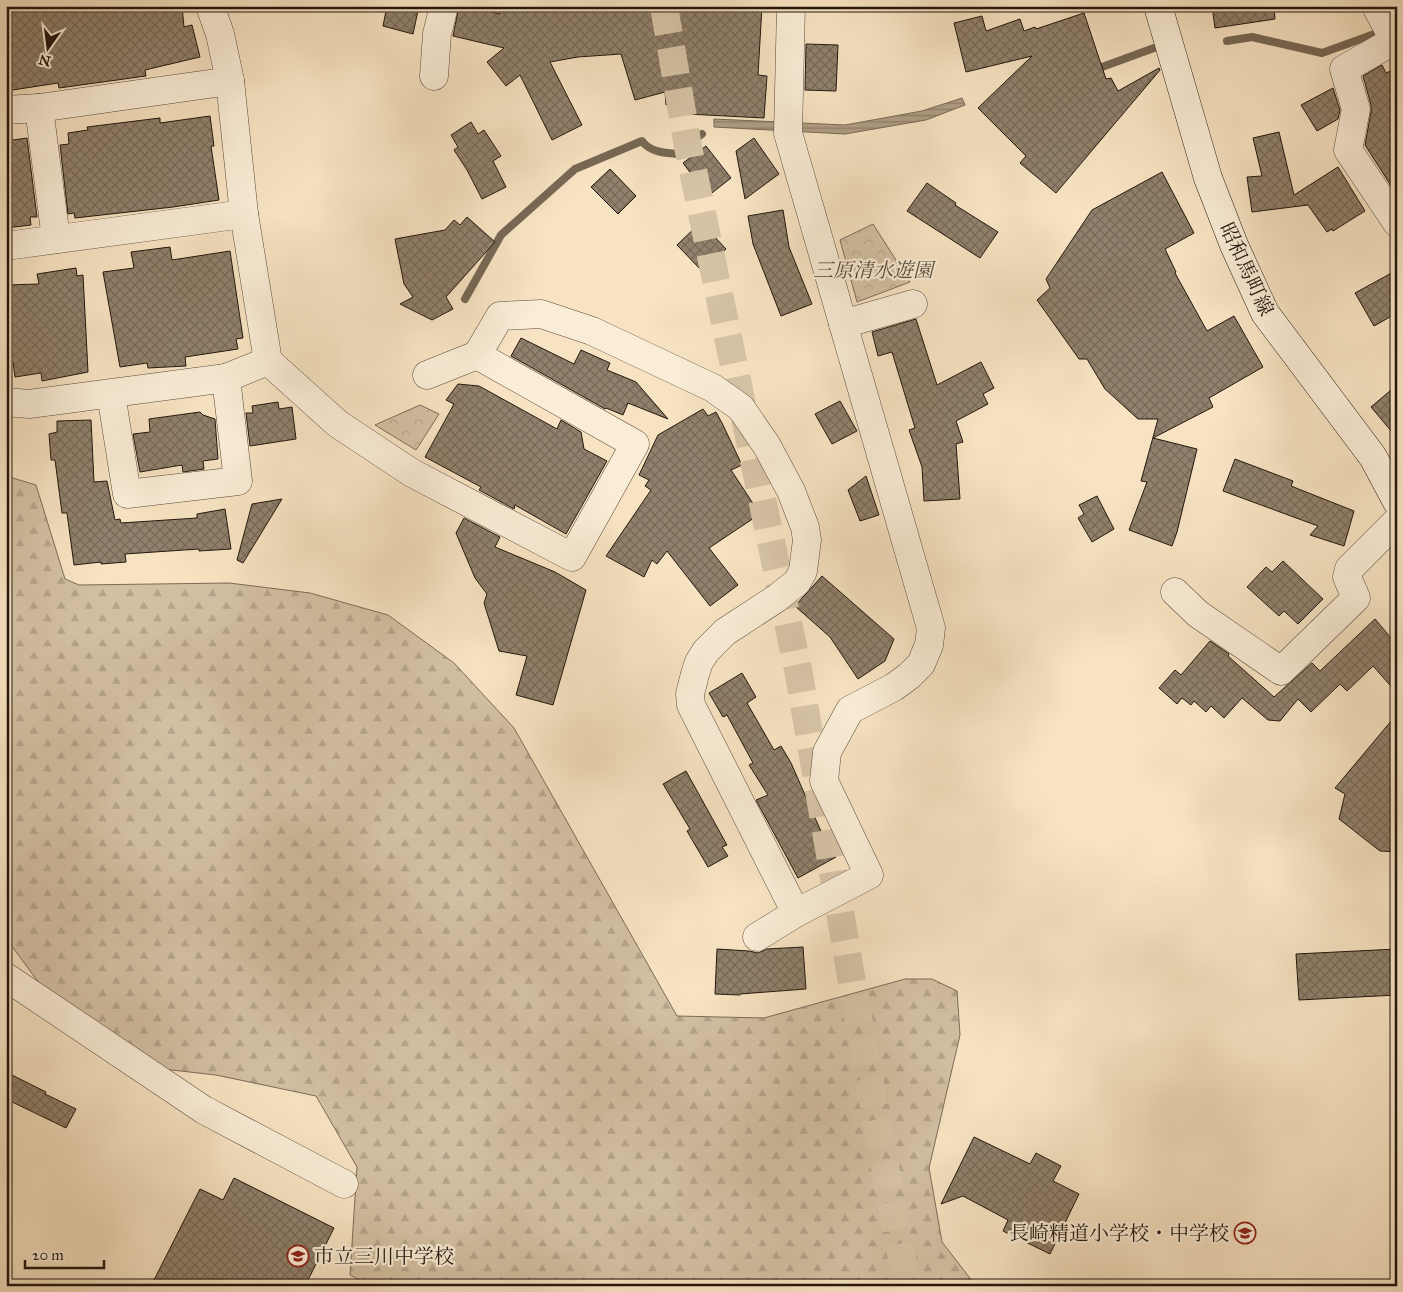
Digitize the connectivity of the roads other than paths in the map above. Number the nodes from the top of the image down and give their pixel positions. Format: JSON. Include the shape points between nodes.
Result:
{"nodes":[{"id":1,"x":210,"y":6,"type":"edge"},
{"id":2,"x":444,"y":6,"type":"edge"},
{"id":3,"x":790,"y":6,"type":"edge"},
{"id":4,"x":1158,"y":6,"type":"edge"},
{"id":5,"x":1376,"y":6,"type":"edge"},
{"id":6,"x":1396,"y":42,"type":"edge"},
{"id":7,"x":434,"y":76,"type":"dead end"},
{"id":8,"x":230,"y":81,"type":"junction"},
{"id":9,"x":39,"y":108,"type":"junction"},
{"id":10,"x":6,"y":110,"type":"edge"},
{"id":11,"x":244,"y":214,"type":"junction"},
{"id":12,"x":1397,"y":223,"type":"edge"},
{"id":13,"x":56,"y":240,"type":"junction"},
{"id":14,"x":6,"y":246,"type":"edge"},
{"id":15,"x":913,"y":304,"type":"dead end"},
{"id":16,"x":844,"y":324,"type":"junction"},
{"id":17,"x":478,"y":355,"type":"junction"},
{"id":18,"x":268,"y":361,"type":"junction"},
{"id":19,"x":428,"y":375,"type":"dead end"},
{"id":20,"x":226,"y":378,"type":"junction"},
{"id":21,"x":111,"y":394,"type":"junction"},
{"id":22,"x":6,"y":402,"type":"edge"},
{"id":23,"x":1397,"y":502,"type":"edge"},
{"id":24,"x":1397,"y":521,"type":"edge"},
{"id":25,"x":1175,"y":592,"type":"dead end"},
{"id":26,"x":796,"y":913,"type":"junction"},
{"id":27,"x":757,"y":937,"type":"dead end"},
{"id":28,"x":6,"y":977,"type":"edge"},
{"id":29,"x":344,"y":1184,"type":"dead end"}],
"edges":[{"from":1,"to":8,"type":"street"},
{"from":2,"to":7,"type":"street","via":[[437,34]]},
{"from":3,"to":16,"type":"street","via":[[788,133]]},
{"from":4,"to":23,"type":"street","name":"昭和馬町線","via":[[1208,178],[1265,313],[1372,457]]},
{"from":5,"to":6,"type":"street"},
{"from":6,"to":12,"type":"street","via":[[1344,69],[1356,109],[1348,150]]},
{"from":8,"to":9,"type":"street"},
{"from":8,"to":11,"type":"street"},
{"from":9,"to":10,"type":"street"},
{"from":9,"to":13,"type":"street"},
{"from":11,"to":13,"type":"street"},
{"from":11,"to":18,"type":"street"},
{"from":13,"to":14,"type":"street"},
{"from":15,"to":16,"type":"street"},
{"from":16,"to":26,"type":"street","via":[[931,628],[929,645],[921,664],[894,687],[850,710],[827,752],[824,781],[869,875]]},
{"from":17,"to":18,"type":"street","via":[[635,444],[572,557],[412,473],[338,424]]},
{"from":17,"to":19,"type":"street"},
{"from":17,"to":26,"type":"street","via":[[500,316],[541,314],[592,331],[713,388],[742,408],[767,446],[791,491],[805,527],[807,540],[803,571],[797,582],[725,632],[706,651],[699,662],[690,694],[691,705]]},
{"from":18,"to":20,"type":"street"},
{"from":20,"to":21,"type":"street"},
{"from":20,"to":21,"type":"street","via":[[238,481],[127,494]]},
{"from":21,"to":22,"type":"street","via":[[29,404]]},
{"from":24,"to":25,"type":"street","via":[[1349,569],[1347,577],[1356,598],[1281,671],[1198,614]]},
{"from":26,"to":27,"type":"street"},
{"from":28,"to":29,"type":"street","via":[[204,1110]]}]}
